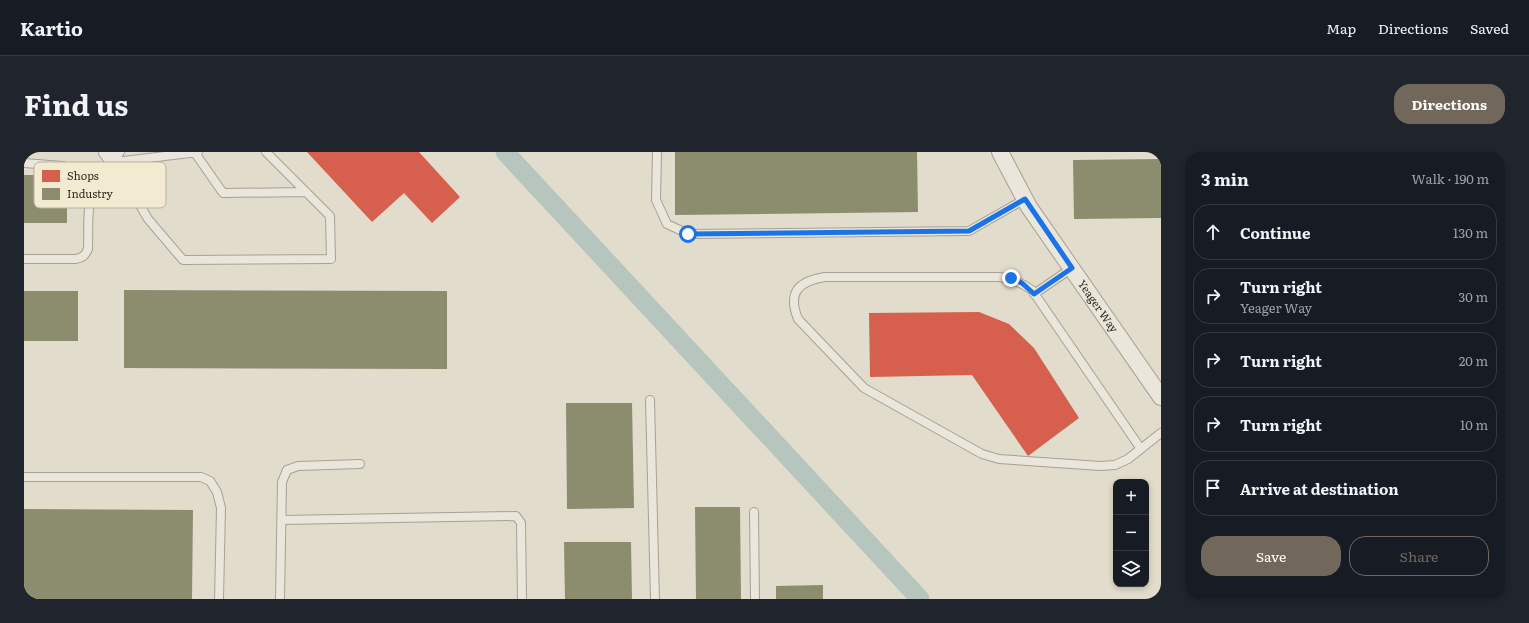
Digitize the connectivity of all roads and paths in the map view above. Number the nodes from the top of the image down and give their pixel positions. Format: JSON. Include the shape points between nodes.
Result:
{"nodes":[{"id":1,"x":266,"y":152,"type":"edge"},
{"id":2,"x":657,"y":152,"type":"edge"},
{"id":3,"x":1000,"y":152,"type":"edge"},
{"id":4,"x":197,"y":153,"type":"edge"},
{"id":5,"x":114,"y":155,"type":"edge"},
{"id":6,"x":24,"y":163,"type":"edge"},
{"id":7,"x":34,"y":164,"type":"edge"},
{"id":8,"x":306,"y":192,"type":"junction"},
{"id":9,"x":1025,"y":199,"type":"junction"},
{"id":10,"x":89,"y":208,"type":"edge"},
{"id":11,"x":142,"y":208,"type":"edge"},
{"id":12,"x":24,"y":259,"type":"edge"},
{"id":13,"x":1072,"y":268,"type":"junction"},
{"id":14,"x":1034,"y":294,"type":"junction"},
{"id":15,"x":1161,"y":397,"type":"edge"},
{"id":16,"x":650,"y":400,"type":"dead end"},
{"id":17,"x":1161,"y":433,"type":"edge"},
{"id":18,"x":1141,"y":449,"type":"junction"},
{"id":19,"x":360,"y":464,"type":"dead end"},
{"id":20,"x":24,"y":477,"type":"edge"},
{"id":21,"x":754,"y":512,"type":"dead end"},
{"id":22,"x":282,"y":520,"type":"junction"},
{"id":23,"x":219,"y":599,"type":"edge"},
{"id":24,"x":280,"y":599,"type":"edge"},
{"id":25,"x":522,"y":599,"type":"edge"},
{"id":26,"x":655,"y":599,"type":"edge"},
{"id":27,"x":755,"y":599,"type":"edge"}],
"edges":[{"from":1,"to":8,"type":"lane"},
{"from":2,"to":9,"type":"lane","via":[[656,200],[667,224],[688,234],[969,231]]},
{"from":3,"to":9,"type":"street","name":"Yeager Way"},
{"from":4,"to":5,"type":"lane"},
{"from":4,"to":8,"type":"lane","via":[[223,193]]},
{"from":6,"to":7,"type":"lane"},
{"from":8,"to":11,"type":"lane","via":[[330,216],[331,259],[183,260],[148,219]]},
{"from":9,"to":13,"type":"street","name":"Yeager Way"},
{"from":10,"to":12,"type":"lane","via":[[88,249],[85,256],[75,259]]},
{"from":13,"to":14,"type":"lane"},
{"from":13,"to":15,"type":"street","name":"Yeager Way"},
{"from":14,"to":18,"type":"lane"},
{"from":14,"to":18,"type":"lane","via":[[1022,283],[1000,277],[825,277],[801,285],[794,296],[793,307],[798,319],[864,388],[982,454],[999,459],[1100,466],[1115,465]]},
{"from":16,"to":26,"type":"lane"},
{"from":17,"to":18,"type":"lane"},
{"from":19,"to":22,"type":"lane","via":[[298,466],[287,470],[282,482]]},
{"from":20,"to":23,"type":"lane","via":[[201,477],[210,481],[217,492],[221,508]]},
{"from":21,"to":27,"type":"lane"},
{"from":22,"to":24,"type":"lane"},
{"from":22,"to":25,"type":"lane","via":[[516,516],[521,523]]}]}
